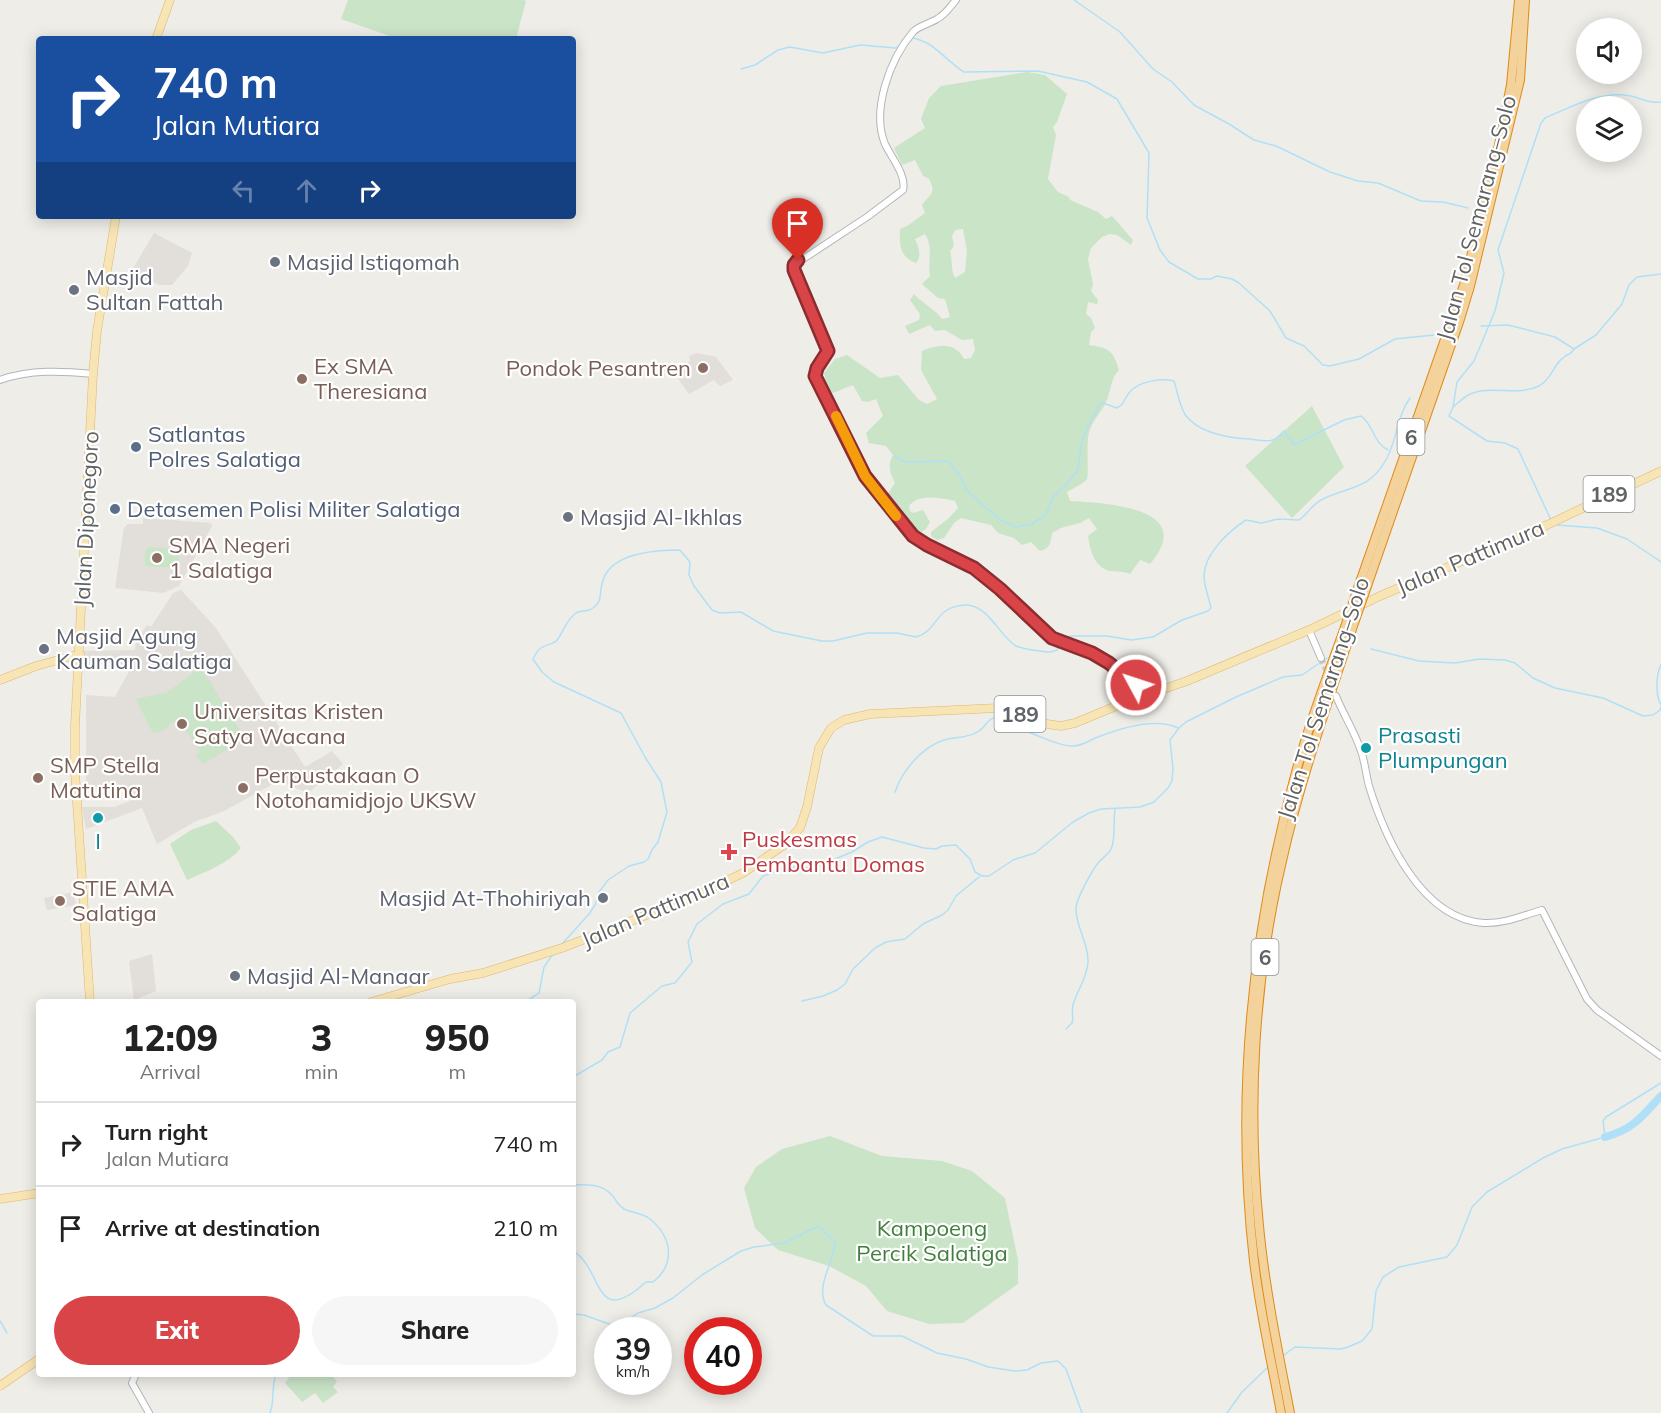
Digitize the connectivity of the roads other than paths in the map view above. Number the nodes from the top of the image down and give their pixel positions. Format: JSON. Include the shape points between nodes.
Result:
{"nodes":[{"id":1,"x":170,"y":0,"type":"edge"},
{"id":2,"x":956,"y":0,"type":"edge"},
{"id":3,"x":1519,"y":0,"type":"edge"},
{"id":4,"x":1525,"y":0,"type":"edge"},
{"id":5,"x":157,"y":36,"type":"edge"},
{"id":6,"x":116,"y":219,"type":"edge"},
{"id":7,"x":93,"y":374,"type":"junction"},
{"id":8,"x":0,"y":380,"type":"edge"},
{"id":9,"x":1661,"y":471,"type":"edge"},
{"id":10,"x":1363,"y":587,"type":"junction"},
{"id":11,"x":1309,"y":630,"type":"junction"},
{"id":12,"x":80,"y":654,"type":"junction"},
{"id":13,"x":1321,"y":658,"type":"tunnel mouth"},
{"id":14,"x":0,"y":680,"type":"edge"},
{"id":15,"x":1335,"y":696,"type":"dead end"},
{"id":16,"x":1142,"y":697,"type":"junction"},
{"id":17,"x":90,"y":999,"type":"edge"},
{"id":18,"x":381,"y":999,"type":"edge"},
{"id":19,"x":1661,"y":1056,"type":"edge"},
{"id":20,"x":36,"y":1193,"type":"edge"},
{"id":21,"x":0,"y":1199,"type":"edge"},
{"id":22,"x":1265,"y":1303,"type":"junction"},
{"id":23,"x":36,"y":1361,"type":"edge"},
{"id":24,"x":135,"y":1377,"type":"edge"},
{"id":25,"x":0,"y":1386,"type":"edge"},
{"id":26,"x":148,"y":1413,"type":"edge"},
{"id":27,"x":1281,"y":1413,"type":"edge"},
{"id":28,"x":1290,"y":1413,"type":"edge"}],
"edges":[{"from":1,"to":5,"type":"main road"},
{"from":2,"to":16,"type":"street","via":[[940,18],[913,32],[885,83],[881,130],[904,182],[903,190],[794,265],[828,351],[815,376],[852,454],[872,486],[913,536],[974,568],[1046,634],[1109,663],[1139,688]]},
{"from":3,"to":10,"type":"highway","name":"Jalan Tol Semarang–Solo","number":"6","via":[[1511,85],[1464,285]]},
{"from":4,"to":10,"type":"highway","name":"Jalan Tol Semarang–Solo","number":"6","via":[[1520,80],[1461,319]]},
{"from":6,"to":7,"type":"main road","name":"Jalan Diponegoro"},
{"from":7,"to":8,"type":"street","via":[[63,370]]},
{"from":7,"to":12,"type":"main road","name":"Jalan Diponegoro"},
{"from":9,"to":11,"type":"main road","name":"Jalan Pattimura","number":"189"},
{"from":10,"to":22,"type":"highway","name":"Jalan Tol Semarang–Solo","number":"6","bridge":true,"via":[[1296,770],[1273,868],[1258,958],[1248,1058],[1247,1140],[1252,1240]]},
{"from":11,"to":13,"type":"street"},
{"from":11,"to":16,"type":"main road","name":"Jalan Pattimura","number":"189"},
{"from":12,"to":14,"type":"main road"},
{"from":12,"to":17,"type":"main road","name":"Jalan Diponegoro","via":[[75,772]]},
{"from":15,"to":19,"type":"street","via":[[1361,750],[1368,784],[1391,844],[1421,889],[1459,916],[1483,923],[1542,910],[1587,999]]},
{"from":16,"to":18,"type":"main road","name":"Jalan Pattimura","number":"189","via":[[1061,726],[998,708],[870,714],[844,720],[831,728],[819,748],[802,824],[784,845],[732,880],[551,952]]},
{"from":20,"to":21,"type":"main road"},
{"from":22,"to":27,"type":"highway","name":"Jalan Tol Semarang–Solo","number":"6"},
{"from":22,"to":28,"type":"highway","name":"Jalan Tol Semarang–Solo","number":"6"},
{"from":23,"to":25,"type":"main road"},
{"from":24,"to":26,"type":"street","via":[[132,1383]]}]}
